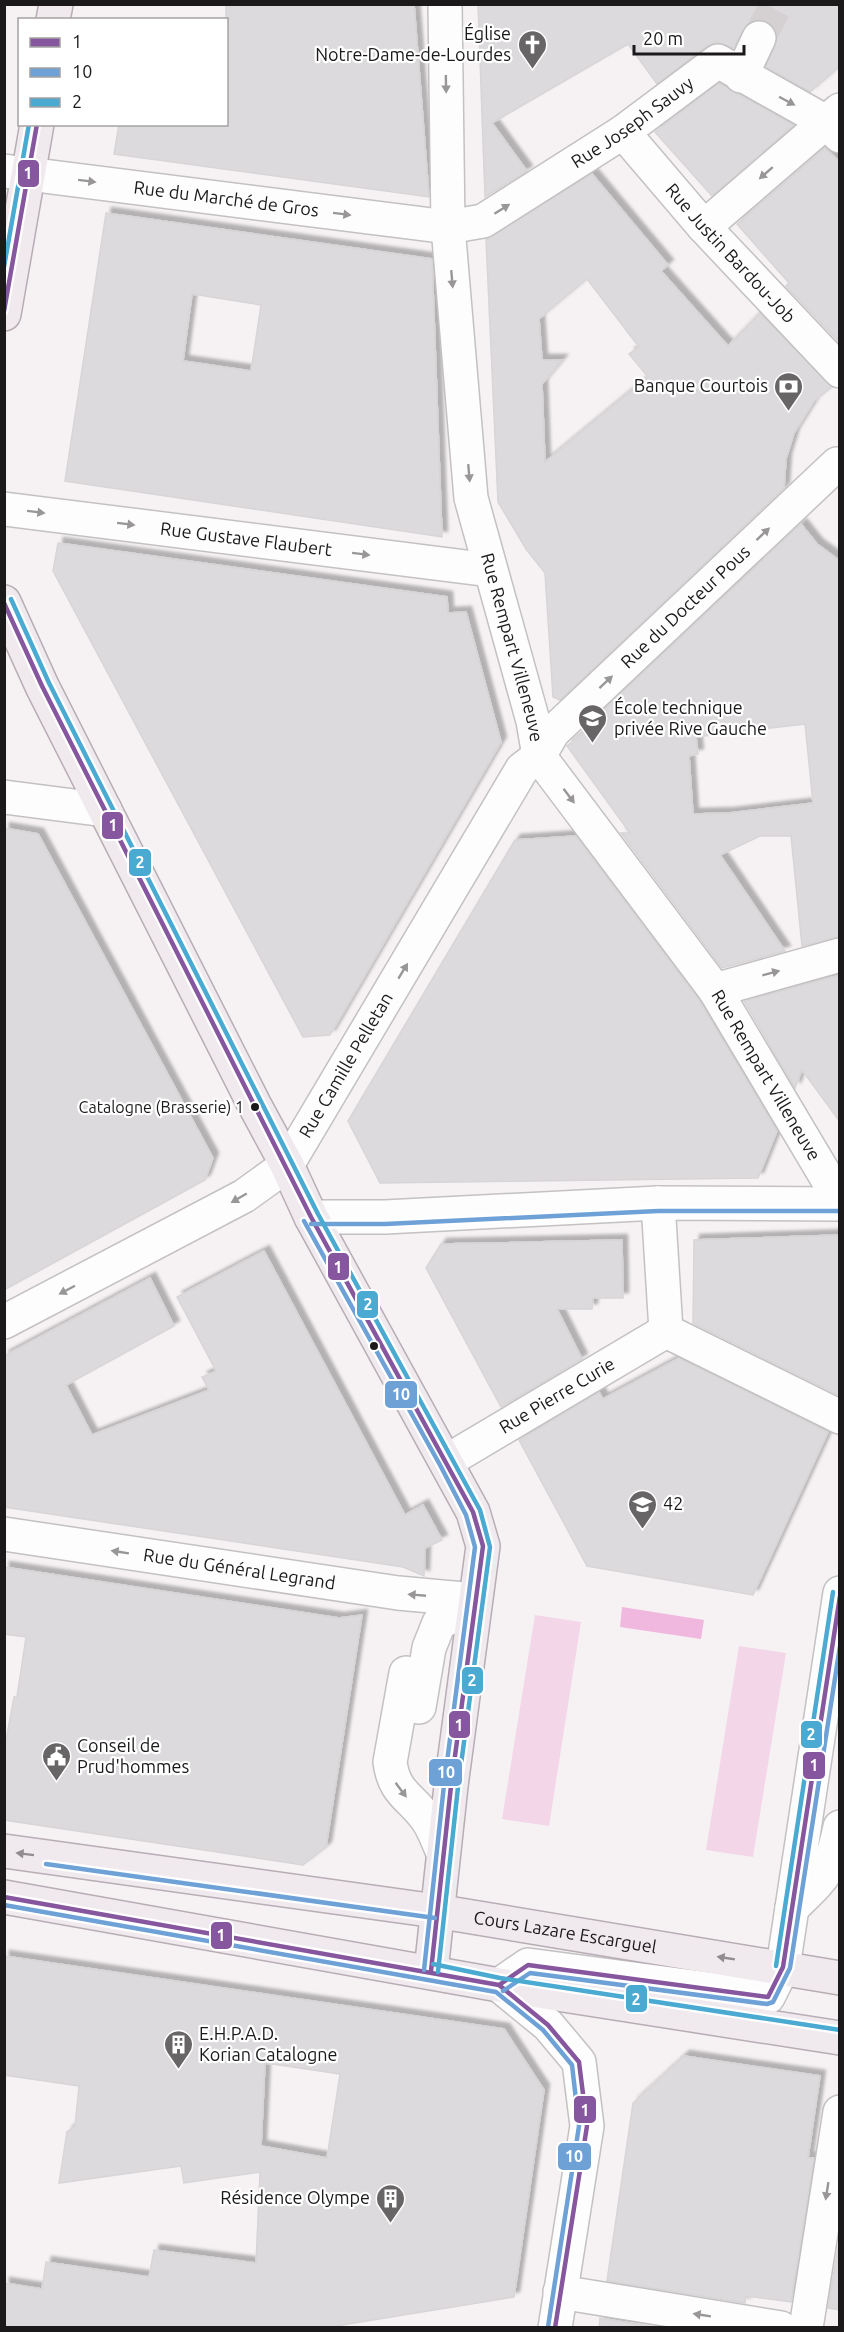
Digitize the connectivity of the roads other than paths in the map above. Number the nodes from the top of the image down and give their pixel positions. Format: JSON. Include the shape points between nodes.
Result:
{"nodes":[{"id":1,"x":445,"y":4,"type":"edge"},
{"id":2,"x":759,"y":38,"type":"tunnel mouth"},
{"id":3,"x":741,"y":76,"type":"junction"},
{"id":4,"x":835,"y":122,"type":"edge"},
{"id":5,"x":36,"y":126,"type":"edge"},
{"id":6,"x":623,"y":132,"type":"junction"},
{"id":7,"x":16,"y":172,"type":"edge"},
{"id":8,"x":704,"y":227,"type":"junction"},
{"id":9,"x":448,"y":228,"type":"junction"},
{"id":10,"x":4,"y":314,"type":"edge"},
{"id":11,"x":840,"y":371,"type":"edge"},
{"id":12,"x":839,"y":468,"type":"edge"},
{"id":13,"x":4,"y":509,"type":"edge"},
{"id":14,"x":490,"y":570,"type":"junction"},
{"id":15,"x":4,"y":602,"type":"edge"},
{"id":16,"x":539,"y":756,"type":"junction"},
{"id":17,"x":4,"y":797,"type":"edge"},
{"id":18,"x":105,"y":810,"type":"junction"},
{"id":19,"x":840,"y":955,"type":"edge"},
{"id":20,"x":715,"y":990,"type":"junction"},
{"id":21,"x":287,"y":1166,"type":"junction"},
{"id":22,"x":840,"y":1202,"type":"edge"},
{"id":23,"x":658,"y":1203,"type":"junction"},
{"id":24,"x":311,"y":1217,"type":"junction"},
{"id":25,"x":4,"y":1322,"type":"edge"},
{"id":26,"x":666,"y":1331,"type":"junction"},
{"id":27,"x":840,"y":1417,"type":"edge"},
{"id":28,"x":447,"y":1461,"type":"junction"},
{"id":29,"x":4,"y":1534,"type":"edge"},
{"id":30,"x":840,"y":1593,"type":"edge"},
{"id":31,"x":475,"y":1600,"type":"junction"},
{"id":32,"x":833,"y":1669,"type":"edge"},
{"id":33,"x":406,"y":1673,"type":"dead end"},
{"id":34,"x":410,"y":1762,"type":"dead end"},
{"id":35,"x":840,"y":1827,"type":"edge"},
{"id":36,"x":4,"y":1851,"type":"edge"},
{"id":37,"x":443,"y":1852,"type":"junction"},
{"id":38,"x":4,"y":1897,"type":"edge"},
{"id":39,"x":792,"y":1908,"type":"junction"},
{"id":40,"x":436,"y":1911,"type":"junction"},
{"id":41,"x":783,"y":1967,"type":"junction"},
{"id":42,"x":431,"y":1971,"type":"junction"},
{"id":43,"x":840,"y":1978,"type":"edge"},
{"id":44,"x":499,"y":1985,"type":"junction"},
{"id":45,"x":840,"y":2038,"type":"edge"},
{"id":46,"x":840,"y":2112,"type":"edge"},
{"id":47,"x":560,"y":2292,"type":"junction"},
{"id":48,"x":555,"y":2328,"type":"edge"},
{"id":49,"x":781,"y":2328,"type":"edge"},
{"id":50,"x":806,"y":2328,"type":"edge"}],
"edges":[{"from":1,"to":9,"type":"street","name":"Rue Rempart Villeneuve","one_way":true},
{"from":2,"to":3,"type":"street"},
{"from":3,"to":4,"type":"street","name":"Rue Joseph Sauvy","one_way":true},
{"from":3,"to":6,"type":"street","name":"Rue Joseph Sauvy","via":[[718,61]]},
{"from":4,"to":8,"type":"street","one_way":true},
{"from":5,"to":7,"type":"main road"},
{"from":6,"to":8,"type":"street","name":"Rue Justin Bardou-Job"},
{"from":9,"to":6,"type":"street","name":"Rue Joseph Sauvy","one_way":true,"via":[[483,221]]},
{"from":7,"to":9,"type":"street","name":"Rue du Marché de Gros","one_way":true},
{"from":7,"to":10,"type":"main road"},
{"from":8,"to":11,"type":"street","name":"Rue Justin Bardou-Job"},
{"from":9,"to":14,"type":"street","name":"Rue Rempart Villeneuve","one_way":true,"via":[[471,498]]},
{"from":16,"to":12,"type":"street","name":"Rue du Docteur Pous","one_way":true,"via":[[553,732]]},
{"from":13,"to":14,"type":"street","name":"Rue Gustave Flaubert","one_way":true},
{"from":14,"to":16,"type":"street","name":"Rue Rempart Villeneuve","via":[[533,721]]},
{"from":15,"to":18,"type":"main road"},
{"from":16,"to":20,"type":"street","name":"Rue Rempart Villeneuve","one_way":true},
{"from":21,"to":16,"type":"street","name":"Rue Camille Pelletan","one_way":true,"via":[[522,769]]},
{"from":17,"to":18,"type":"street"},
{"from":18,"to":21,"type":"main road"},
{"from":20,"to":19,"type":"street","one_way":true},
{"from":20,"to":22,"type":"street","name":"Rue Rempart Villeneuve"},
{"from":21,"to":24,"type":"main road"},
{"from":21,"to":25,"type":"street","name":"Rue Camille Pelletan","one_way":true,"via":[[244,1196]]},
{"from":22,"to":23,"type":"street"},
{"from":23,"to":24,"type":"street"},
{"from":23,"to":26,"type":"street"},
{"from":24,"to":28,"type":"main road"},
{"from":26,"to":27,"type":"street"},
{"from":26,"to":28,"type":"street","name":"Rue Pierre Curie"},
{"from":28,"to":31,"type":"main road","via":[[473,1512],[483,1546]]},
{"from":31,"to":29,"type":"street","name":"Rue du Général Legrand","one_way":true,"via":[[398,1593]]},
{"from":30,"to":32,"type":"street"},
{"from":31,"to":34,"type":"street","via":[[463,1611],[438,1623],[429,1648]]},
{"from":31,"to":37,"type":"main road"},
{"from":32,"to":39,"type":"street"},
{"from":33,"to":37,"type":"street","one_way":true,"via":[[390,1762],[392,1777],[402,1794],[427,1818]]},
{"from":35,"to":39,"type":"street","via":[[825,1876]]},
{"from":40,"to":36,"type":"main road","name":"Cours Lazare Escarguel","one_way":true},
{"from":37,"to":40,"type":"main road"},
{"from":38,"to":42,"type":"main road"},
{"from":39,"to":41,"type":"street"},
{"from":41,"to":40,"type":"main road","name":"Cours Lazare Escarguel","one_way":true},
{"from":40,"to":42,"type":"main road"},
{"from":41,"to":43,"type":"main road","name":"Cours Lazare Escarguel"},
{"from":41,"to":44,"type":"street","via":[[768,1997],[528,1965]]},
{"from":42,"to":44,"type":"main road"},
{"from":44,"to":45,"type":"main road"},
{"from":44,"to":47,"type":"street","via":[[548,2025],[579,2062],[587,2126]]},
{"from":46,"to":50,"type":"street","one_way":true},
{"from":47,"to":48,"type":"street"},
{"from":49,"to":47,"type":"street","one_way":true}]}
